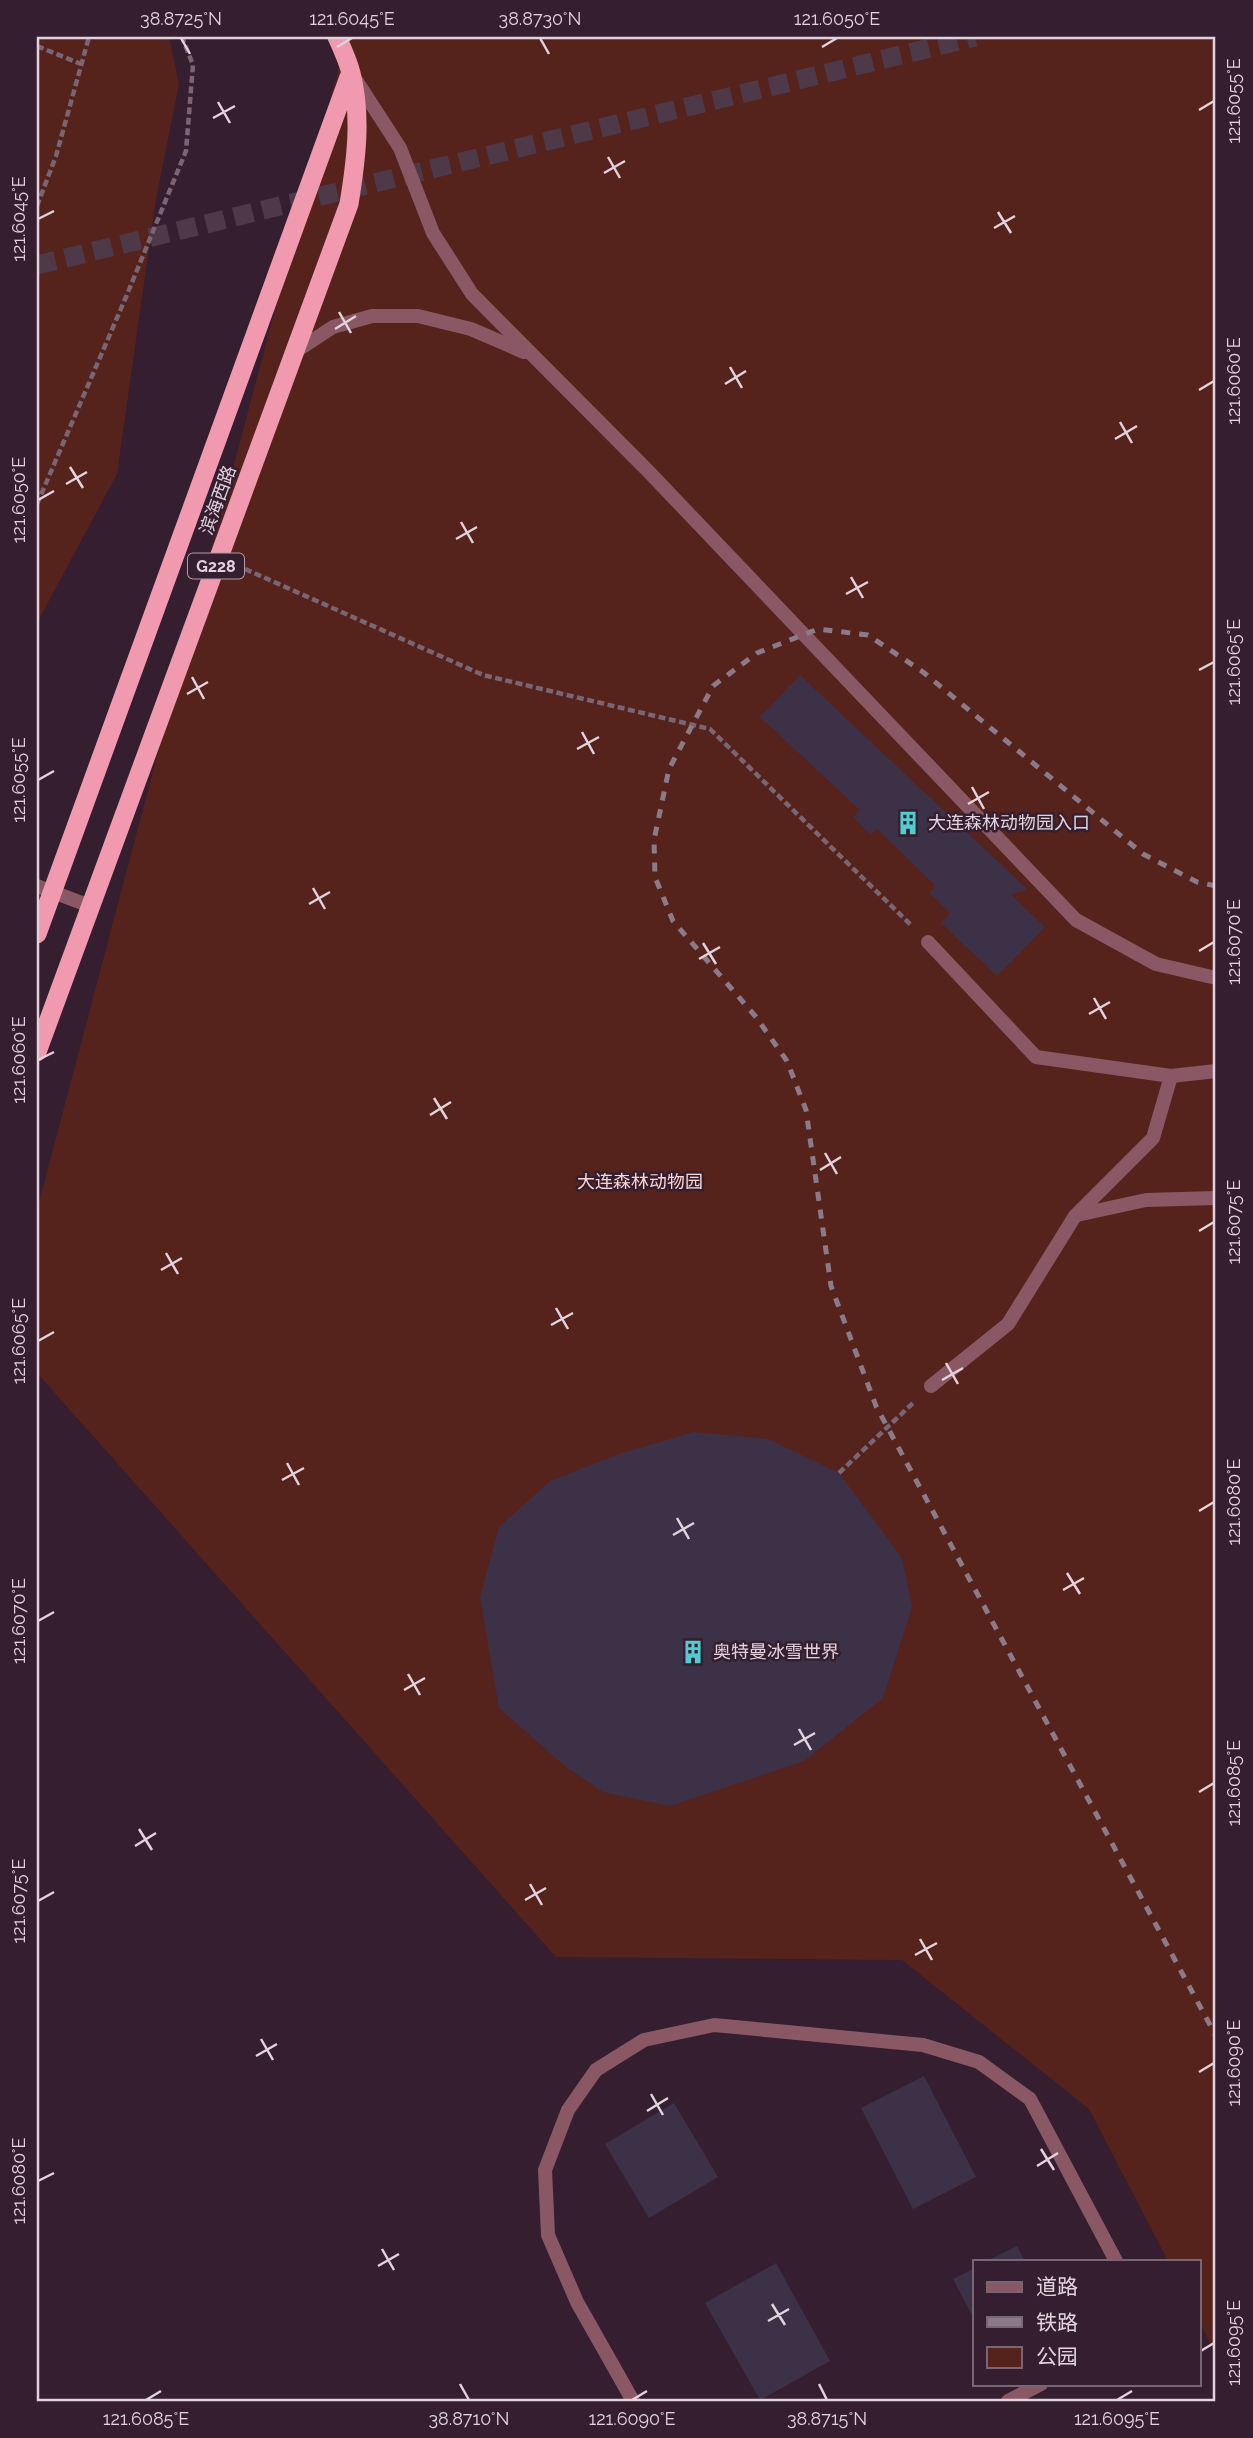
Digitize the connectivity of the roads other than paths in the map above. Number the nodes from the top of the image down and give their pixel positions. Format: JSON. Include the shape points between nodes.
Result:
{"nodes":[{"id":1,"x":337,"y":37,"type":"edge"},
{"id":2,"x":351,"y":73,"type":"junction"},
{"id":3,"x":295,"y":352,"type":"junction"},
{"id":4,"x":532,"y":355,"type":"junction"},
{"id":5,"x":44,"y":889,"type":"edge"},
{"id":6,"x":90,"y":906,"type":"junction"},
{"id":7,"x":37,"y":934,"type":"edge"},
{"id":8,"x":928,"y":942,"type":"road end"},
{"id":9,"x":1216,"y":978,"type":"edge"},
{"id":10,"x":37,"y":1052,"type":"edge"},
{"id":11,"x":1216,"y":1071,"type":"edge"},
{"id":12,"x":1171,"y":1076,"type":"junction"},
{"id":13,"x":1216,"y":1198,"type":"edge"},
{"id":14,"x":1075,"y":1216,"type":"junction"},
{"id":15,"x":932,"y":1386,"type":"road end"},
{"id":16,"x":1115,"y":2260,"type":"edge"},
{"id":17,"x":1037,"y":2386,"type":"edge"},
{"id":18,"x":633,"y":2401,"type":"edge"},
{"id":19,"x":1009,"y":2401,"type":"edge"}],
"edges":[{"from":1,"to":2,"type":"highway","name":"滨海西路","number":"G228"},
{"from":2,"to":3,"type":"highway","name":"滨海西路","number":"G228","via":[[357,157],[349,204]]},
{"from":2,"to":4,"type":"street","via":[[400,148],[433,233],[472,294]]},
{"from":2,"to":5,"type":"highway","name":"滨海西路","number":"G228"},
{"from":3,"to":4,"type":"street","via":[[333,327],[372,316],[418,316],[471,330]]},
{"from":3,"to":6,"type":"highway","name":"滨海西路","number":"G228"},
{"from":4,"to":9,"type":"street","via":[[1076,920],[1156,964]]},
{"from":5,"to":6,"type":"street"},
{"from":5,"to":7,"type":"highway","name":"滨海西路","number":"G228"},
{"from":6,"to":10,"type":"highway","name":"滨海西路","number":"G228"},
{"from":8,"to":12,"type":"street","via":[[1036,1057]]},
{"from":11,"to":12,"type":"street"},
{"from":12,"to":14,"type":"street","via":[[1153,1138]]},
{"from":13,"to":14,"type":"street","via":[[1146,1200]]},
{"from":14,"to":15,"type":"street","via":[[1008,1324]]},
{"from":16,"to":18,"type":"street","via":[[1030,2099],[979,2062],[923,2045],[714,2025],[644,2040],[596,2070],[568,2110],[545,2170],[548,2235],[578,2302]]},
{"from":17,"to":19,"type":"street"}]}
